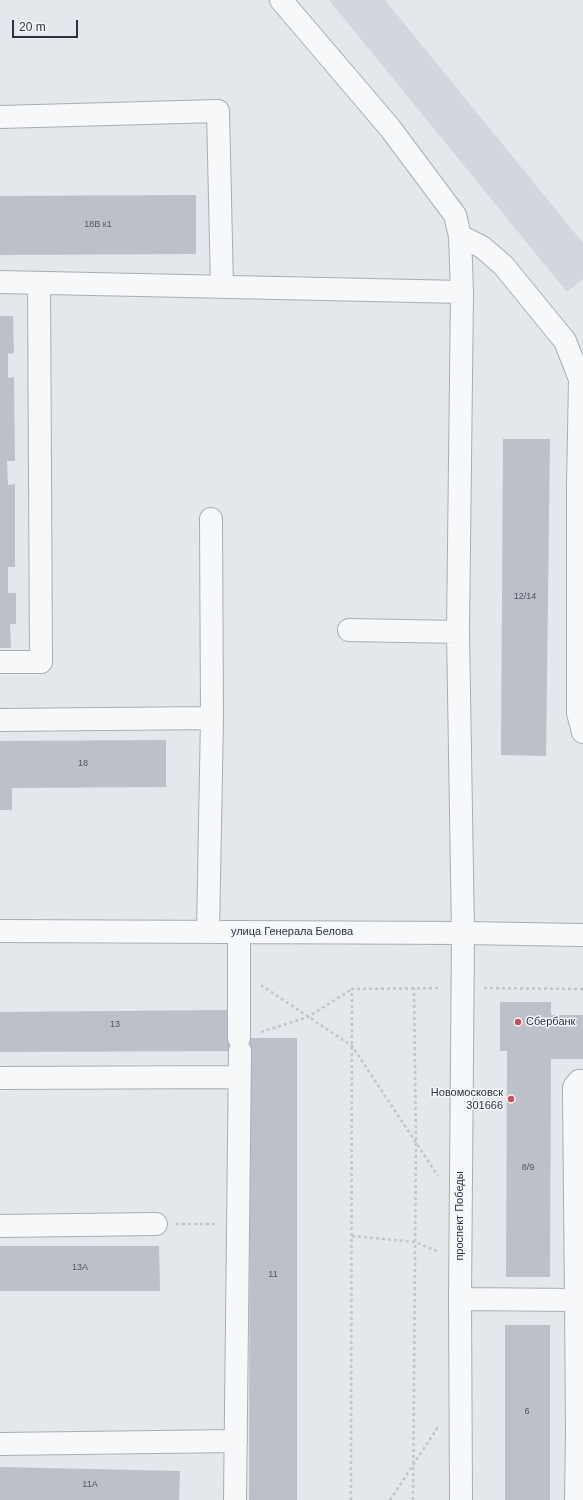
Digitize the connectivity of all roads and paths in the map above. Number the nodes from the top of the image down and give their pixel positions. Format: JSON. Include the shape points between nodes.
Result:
{"nodes":[{"id":1,"x":281,"y":0,"type":"edge"},
{"id":2,"x":0,"y":117,"type":"edge"},
{"id":3,"x":460,"y":236,"type":"junction"},
{"id":4,"x":0,"y":282,"type":"edge"},
{"id":5,"x":39,"y":283,"type":"junction"},
{"id":6,"x":222,"y":287,"type":"junction"},
{"id":7,"x":462,"y":292,"type":"junction"},
{"id":8,"x":582,"y":379,"type":"edge"},
{"id":9,"x":581,"y":486,"type":"edge"},
{"id":10,"x":211,"y":519,"type":"dead end"},
{"id":11,"x":349,"y":630,"type":"dead end"},
{"id":12,"x":458,"y":632,"type":"junction"},
{"id":13,"x":0,"y":662,"type":"edge"},
{"id":14,"x":212,"y":718,"type":"junction"},
{"id":15,"x":0,"y":720,"type":"edge"},
{"id":16,"x":583,"y":732,"type":"edge"},
{"id":17,"x":0,"y":931,"type":"edge"},
{"id":18,"x":208,"y":932,"type":"junction"},
{"id":19,"x":239,"y":932,"type":"junction"},
{"id":20,"x":463,"y":933,"type":"junction"},
{"id":21,"x":583,"y":935,"type":"edge"},
{"id":22,"x":239,"y":971,"type":"junction"},
{"id":23,"x":414,"y":988,"type":"junction"},
{"id":24,"x":462,"y":988,"type":"junction"},
{"id":25,"x":352,"y":989,"type":"junction"},
{"id":26,"x":583,"y":989,"type":"edge"},
{"id":27,"x":308,"y":1017,"type":"junction"},
{"id":28,"x":239,"y":1044,"type":"junction"},
{"id":29,"x":352,"y":1046,"type":"junction"},
{"id":30,"x":0,"y":1078,"type":"edge"},
{"id":31,"x":239,"y":1078,"type":"junction"},
{"id":32,"x":583,"y":1081,"type":"edge"},
{"id":33,"x":416,"y":1142,"type":"junction"},
{"id":34,"x":440,"y":1179,"type":"dead end"},
{"id":35,"x":156,"y":1224,"type":"joint"},
{"id":36,"x":238,"y":1224,"type":"junction"},
{"id":37,"x":0,"y":1226,"type":"edge"},
{"id":38,"x":352,"y":1236,"type":"junction"},
{"id":39,"x":415,"y":1242,"type":"junction"},
{"id":40,"x":460,"y":1260,"type":"junction"},
{"id":41,"x":460,"y":1299,"type":"junction"},
{"id":42,"x":580,"y":1300,"type":"edge"},
{"id":43,"x":439,"y":1426,"type":"dead end"},
{"id":44,"x":580,"y":1433,"type":"edge"},
{"id":45,"x":236,"y":1441,"type":"junction"},
{"id":46,"x":0,"y":1444,"type":"edge"},
{"id":47,"x":413,"y":1466,"type":"junction"},
{"id":48,"x":235,"y":1500,"type":"edge"},
{"id":49,"x":351,"y":1500,"type":"edge"},
{"id":50,"x":390,"y":1500,"type":"edge"},
{"id":51,"x":413,"y":1500,"type":"edge"},
{"id":52,"x":461,"y":1500,"type":"edge"},
{"id":53,"x":576,"y":1500,"type":"edge"}],
"edges":[{"from":1,"to":3,"type":"street","name":"проспект Победы","via":[[390,128],[455,216]]},
{"from":2,"to":6,"type":"street","via":[[218,111]]},
{"from":3,"to":7,"type":"street","name":"проспект Победы"},
{"from":3,"to":8,"type":"street","via":[[482,247],[503,265],[565,340]]},
{"from":4,"to":5,"type":"street"},
{"from":5,"to":6,"type":"street"},
{"from":5,"to":13,"type":"street","via":[[42,662]]},
{"from":6,"to":7,"type":"street"},
{"from":7,"to":12,"type":"street","name":"проспект Победы"},
{"from":8,"to":9,"type":"street"},
{"from":9,"to":16,"type":"street","via":[[578,713]]},
{"from":10,"to":14,"type":"street"},
{"from":11,"to":12,"type":"street"},
{"from":12,"to":20,"type":"street","name":"проспект Победы"},
{"from":14,"to":15,"type":"street"},
{"from":14,"to":18,"type":"street"},
{"from":17,"to":18,"type":"street","name":"улица Генерала Белова"},
{"from":18,"to":19,"type":"street","name":"улица Генерала Белова"},
{"from":19,"to":20,"type":"street","name":"улица Генерала Белова"},
{"from":19,"to":22,"type":"street"},
{"from":20,"to":21,"type":"street","name":"улица Генерала Белова"},
{"from":20,"to":24,"type":"street","name":"проспект Победы"},
{"from":22,"to":27,"type":"path"},
{"from":22,"to":28,"type":"street"},
{"from":23,"to":24,"type":"path"},
{"from":23,"to":25,"type":"path"},
{"from":23,"to":33,"type":"path"},
{"from":24,"to":26,"type":"path"},
{"from":24,"to":40,"type":"street","name":"проспект Победы"},
{"from":25,"to":27,"type":"path"},
{"from":25,"to":29,"type":"path"},
{"from":27,"to":28,"type":"path"},
{"from":27,"to":29,"type":"path"},
{"from":28,"to":31,"type":"street"},
{"from":29,"to":33,"type":"path"},
{"from":29,"to":38,"type":"path"},
{"from":30,"to":31,"type":"street"},
{"from":31,"to":36,"type":"street"},
{"from":32,"to":42,"type":"street","via":[[574,1087]]},
{"from":33,"to":34,"type":"path"},
{"from":33,"to":39,"type":"path"},
{"from":35,"to":36,"type":"path"},
{"from":35,"to":37,"type":"street"},
{"from":36,"to":45,"type":"street"},
{"from":38,"to":39,"type":"path"},
{"from":38,"to":49,"type":"path"},
{"from":39,"to":40,"type":"path"},
{"from":39,"to":47,"type":"path"},
{"from":40,"to":41,"type":"street","name":"проспект Победы"},
{"from":41,"to":42,"type":"street"},
{"from":41,"to":52,"type":"street","name":"проспект Победы"},
{"from":42,"to":44,"type":"street"},
{"from":43,"to":47,"type":"path"},
{"from":44,"to":53,"type":"street"},
{"from":45,"to":46,"type":"street"},
{"from":45,"to":48,"type":"street"},
{"from":47,"to":50,"type":"path"},
{"from":47,"to":51,"type":"path"}]}
